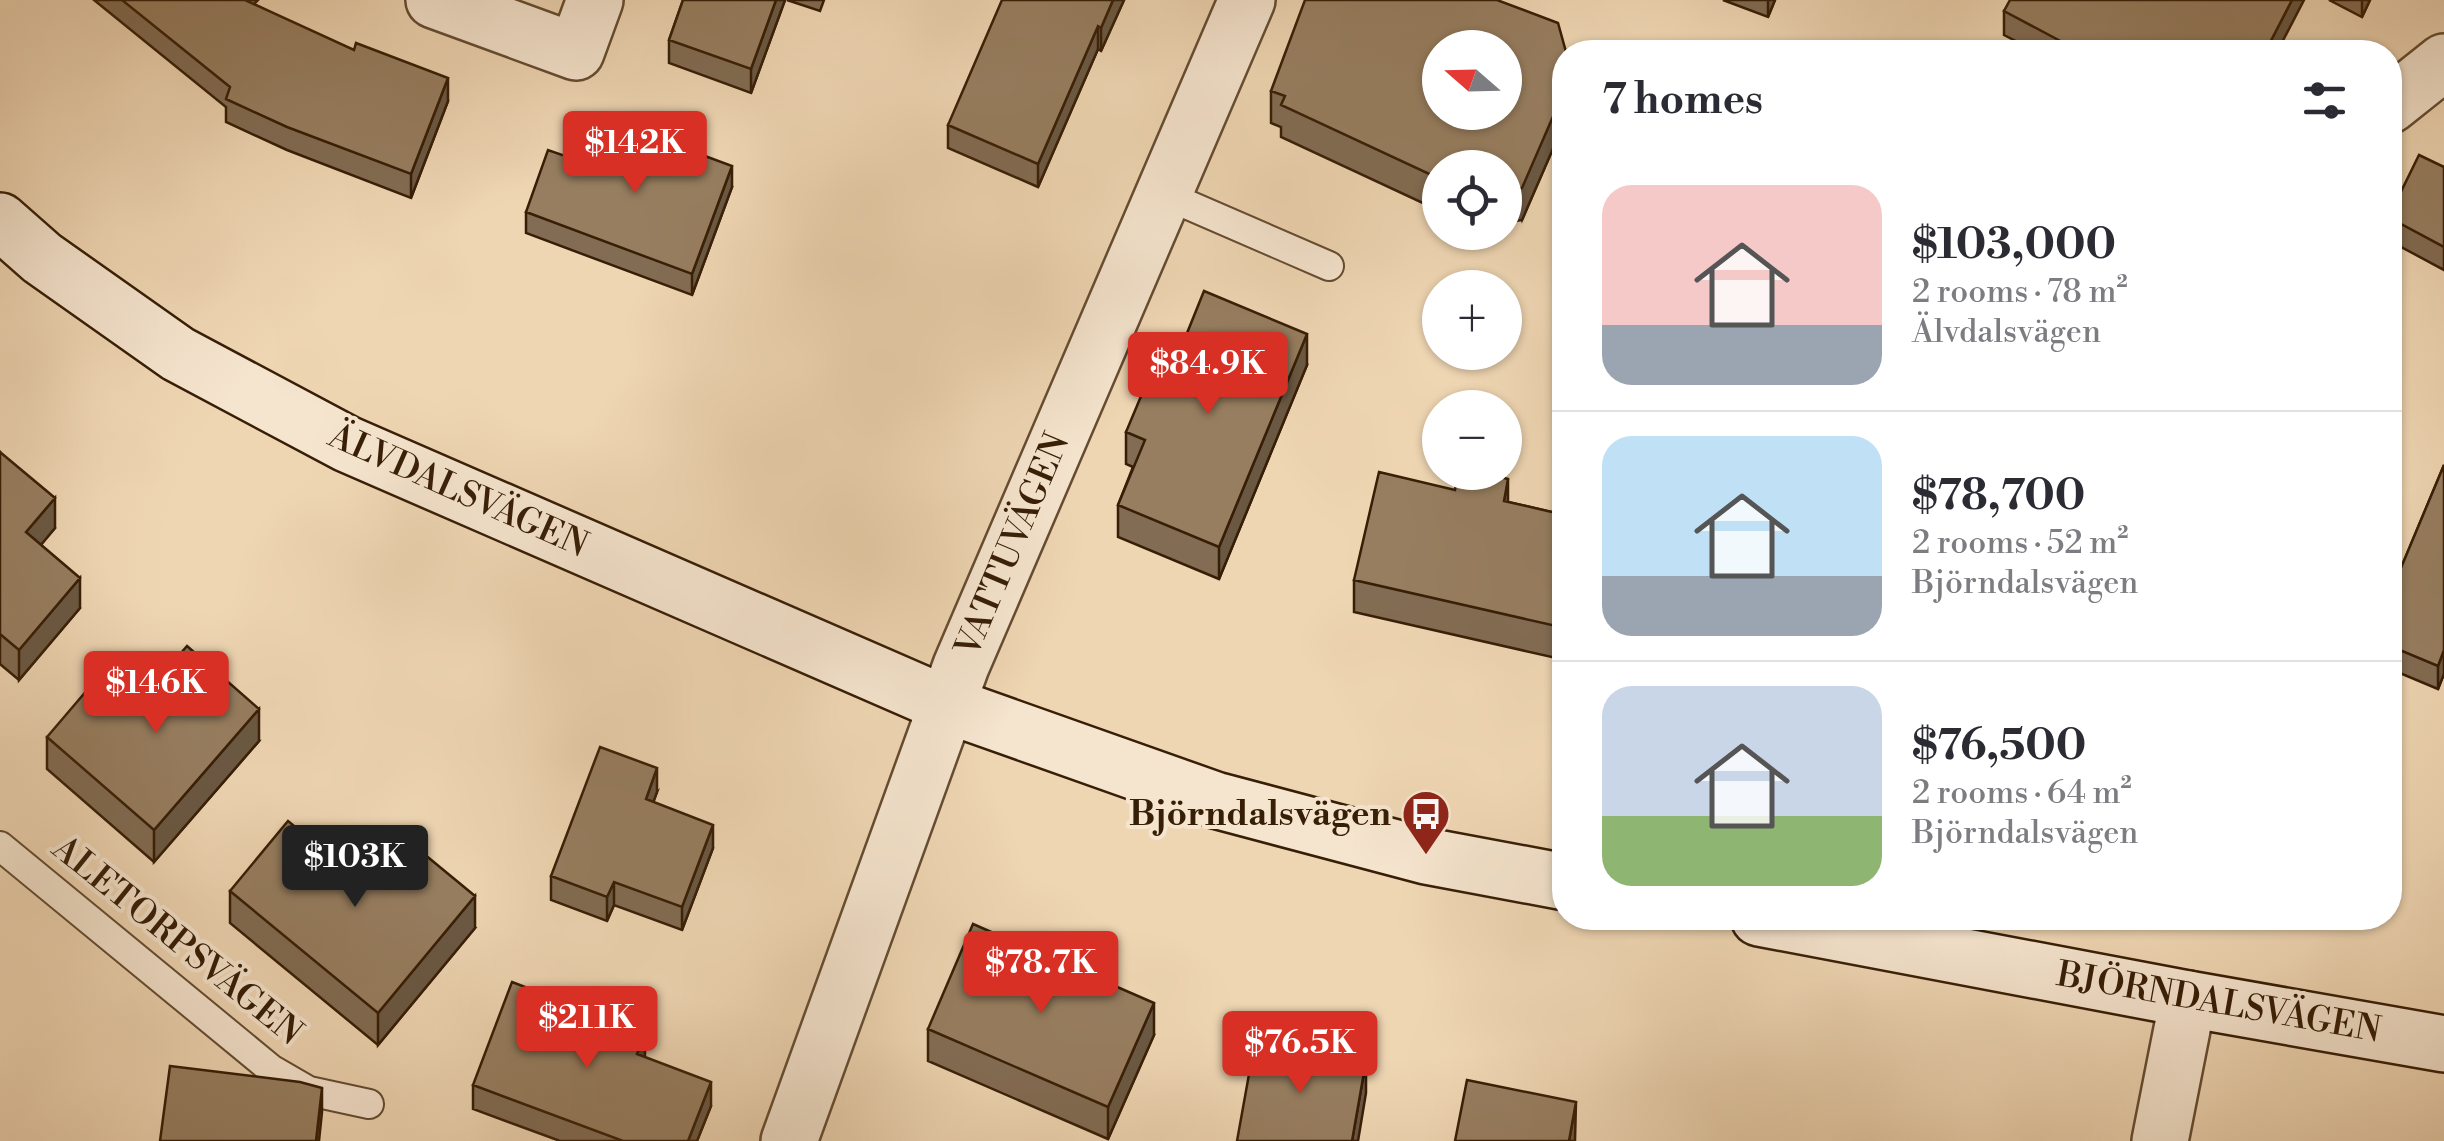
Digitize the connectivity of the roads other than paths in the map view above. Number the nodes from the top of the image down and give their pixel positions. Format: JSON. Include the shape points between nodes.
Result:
{"nodes":[{"id":1,"x":434,"y":0,"type":"edge"},
{"id":2,"x":595,"y":0,"type":"edge"},
{"id":3,"x":1247,"y":0,"type":"edge"},
{"id":4,"x":2444,"y":62,"type":"edge"},
{"id":5,"x":2402,"y":95,"type":"edge"},
{"id":6,"x":1163,"y":194,"type":"junction"},
{"id":7,"x":0,"y":221,"type":"edge"},
{"id":8,"x":1329,"y":266,"type":"dead end"},
{"id":9,"x":947,"y":705,"type":"junction"},
{"id":10,"x":0,"y":846,"type":"edge"},
{"id":11,"x":1552,"y":880,"type":"edge"},
{"id":12,"x":1823,"y":930,"type":"edge"},
{"id":13,"x":2188,"y":999,"type":"junction"},
{"id":14,"x":2444,"y":1044,"type":"edge"},
{"id":15,"x":369,"y":1104,"type":"dead end"},
{"id":16,"x":788,"y":1141,"type":"edge"},
{"id":17,"x":2160,"y":1141,"type":"edge"}],
"edges":[{"from":1,"to":2,"type":"street","via":[[576,52]]},
{"from":3,"to":6,"type":"street","name":"VATTUVÄGEN"},
{"from":4,"to":5,"type":"street"},
{"from":6,"to":8,"type":"lane"},
{"from":6,"to":9,"type":"street","name":"VATTUVÄGEN"},
{"from":7,"to":9,"type":"street","name":"ÄLVDALSVÄGEN","via":[[178,354],[347,444]]},
{"from":9,"to":11,"type":"street","via":[[1215,800],[1426,856]]},
{"from":9,"to":16,"type":"street"},
{"from":10,"to":15,"type":"lane","name":"ALETORPSVÄGEN","via":[[271,1070],[310,1091]]},
{"from":12,"to":13,"type":"street","name":"BJÖRNDALSVÄGEN"},
{"from":13,"to":14,"type":"street","name":"BJÖRNDALSVÄGEN"},
{"from":13,"to":17,"type":"street"}]}
